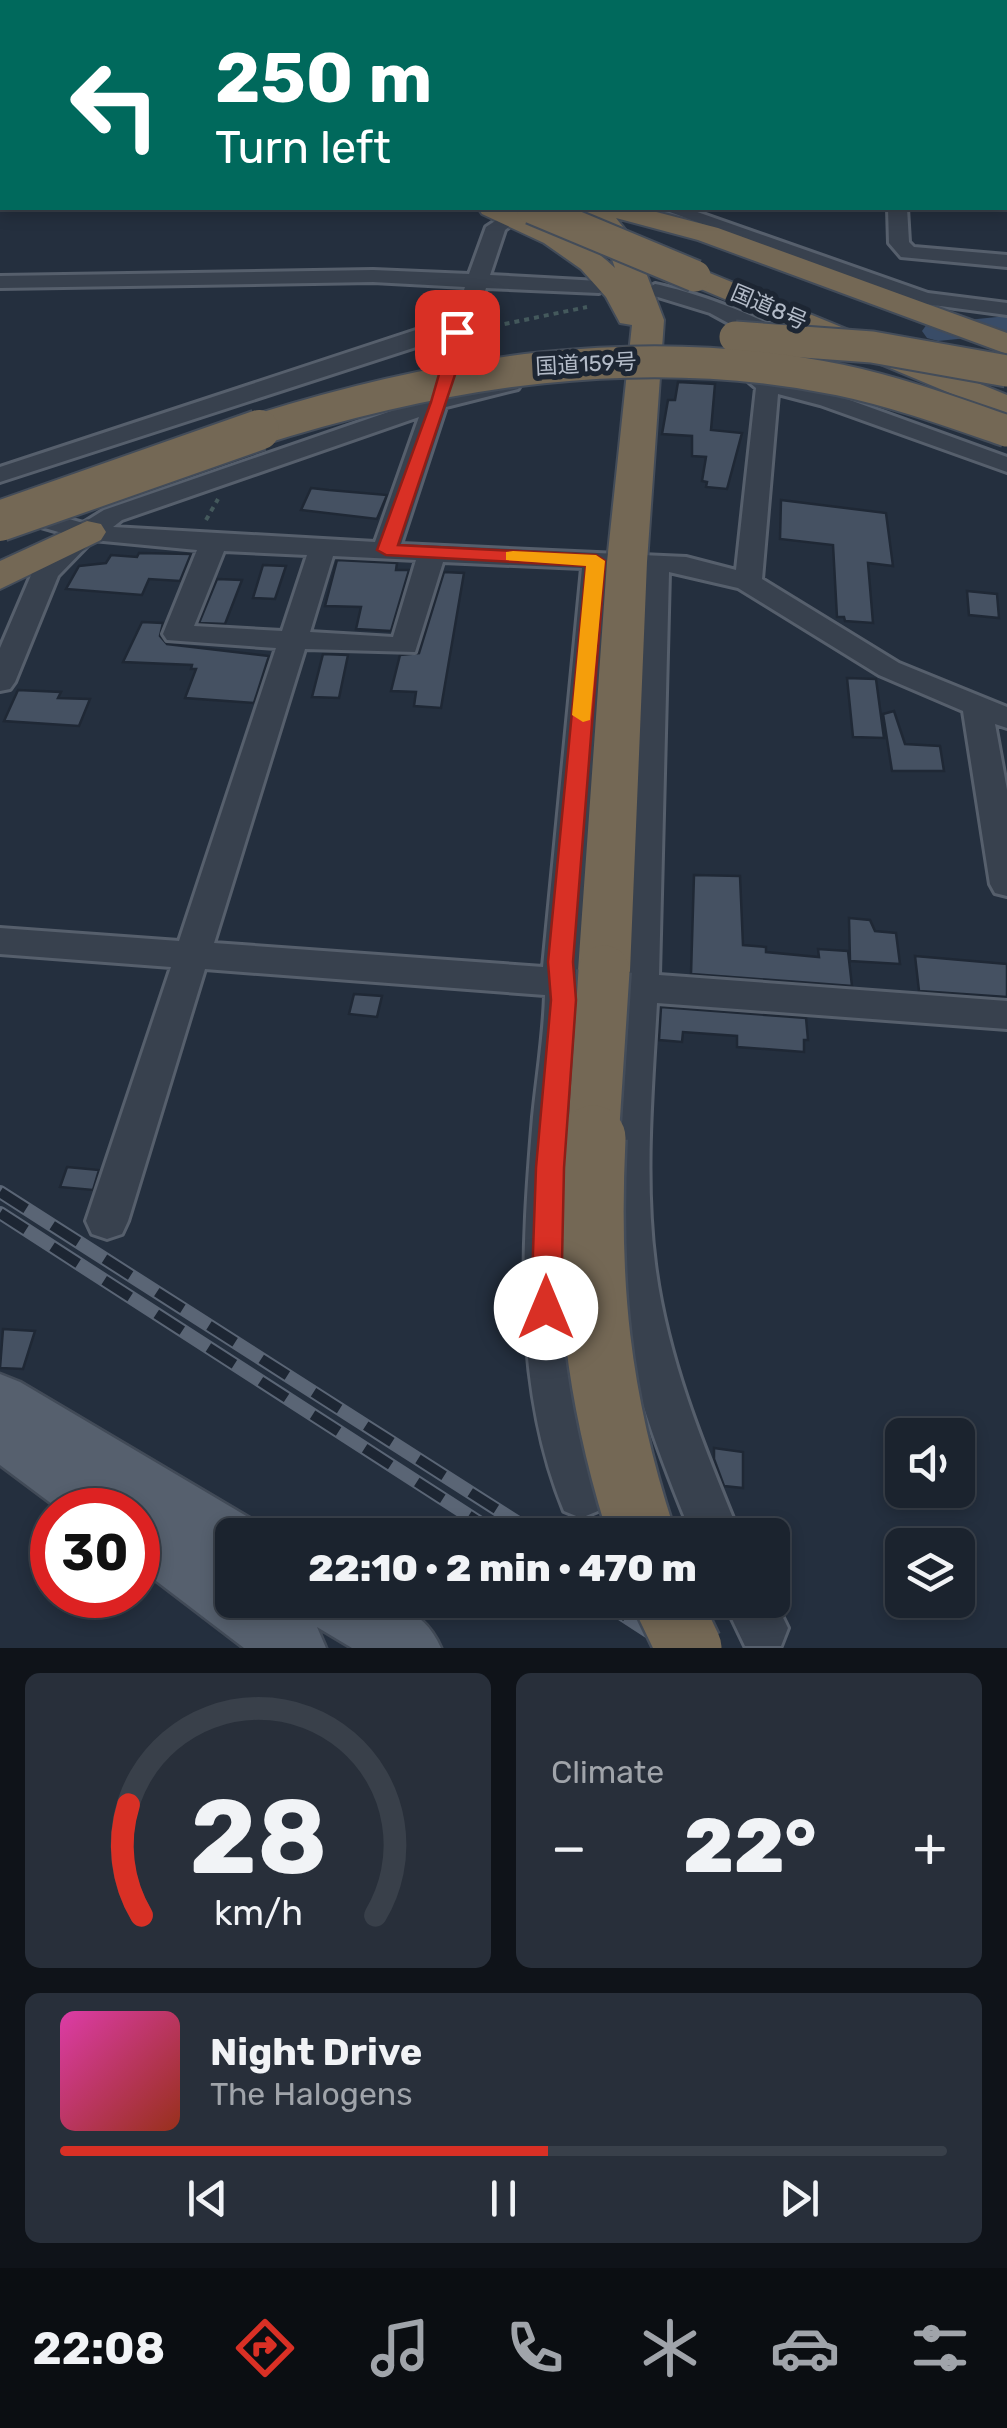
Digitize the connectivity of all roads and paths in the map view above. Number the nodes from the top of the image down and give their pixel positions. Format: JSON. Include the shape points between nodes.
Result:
{"nodes":[{"id":1,"x":512,"y":210,"type":"edge"},
{"id":2,"x":568,"y":210,"type":"edge"},
{"id":3,"x":595,"y":210,"type":"edge"},
{"id":4,"x":618,"y":210,"type":"edge"},
{"id":5,"x":676,"y":210,"type":"edge"},
{"id":6,"x":897,"y":210,"type":"edge"},
{"id":7,"x":1007,"y":261,"type":"edge"},
{"id":8,"x":705,"y":272,"type":"junction"},
{"id":9,"x":476,"y":281,"type":"junction"},
{"id":10,"x":0,"y":282,"type":"edge"},
{"id":11,"x":656,"y":290,"type":"dead end"},
{"id":12,"x":598,"y":296,"type":"joint"},
{"id":13,"x":1007,"y":309,"type":"edge"},
{"id":14,"x":457,"y":332,"type":"junction"},
{"id":15,"x":1007,"y":344,"type":"edge"},
{"id":16,"x":631,"y":371,"type":"junction"},
{"id":17,"x":1007,"y":371,"type":"edge"},
{"id":18,"x":768,"y":383,"type":"junction"},
{"id":19,"x":1007,"y":388,"type":"edge"},
{"id":20,"x":439,"y":402,"type":"junction"},
{"id":21,"x":1007,"y":406,"type":"edge"},
{"id":22,"x":178,"y":415,"type":"junction"},
{"id":23,"x":1007,"y":431,"type":"edge"},
{"id":24,"x":1007,"y":465,"type":"edge"},
{"id":25,"x":235,"y":473,"type":"junction"},
{"id":26,"x":0,"y":475,"type":"edge"},
{"id":27,"x":0,"y":504,"type":"edge"},
{"id":28,"x":0,"y":521,"type":"edge"},
{"id":29,"x":87,"y":532,"type":"junction"},
{"id":30,"x":204,"y":542,"type":"junction"},
{"id":31,"x":323,"y":547,"type":"junction"},
{"id":32,"x":386,"y":550,"type":"junction"},
{"id":33,"x":432,"y":552,"type":"junction"},
{"id":34,"x":626,"y":562,"type":"junction"},
{"id":35,"x":0,"y":563,"type":"edge"},
{"id":36,"x":0,"y":577,"type":"edge"},
{"id":37,"x":748,"y":582,"type":"junction"},
{"id":38,"x":293,"y":640,"type":"junction"},
{"id":39,"x":0,"y":682,"type":"edge"},
{"id":40,"x":992,"y":712,"type":"edge"},
{"id":41,"x":1007,"y":884,"type":"edge"},
{"id":42,"x":0,"y":941,"type":"edge"},
{"id":43,"x":192,"y":955,"type":"junction"},
{"id":44,"x":602,"y":981,"type":"junction"},
{"id":45,"x":1007,"y":1015,"type":"edge"},
{"id":46,"x":106,"y":1221,"type":"dead end"},
{"id":47,"x":0,"y":1401,"type":"edge"},
{"id":48,"x":672,"y":1426,"type":"junction"},
{"id":49,"x":0,"y":1431,"type":"edge"},
{"id":50,"x":566,"y":1436,"type":"junction"},
{"id":51,"x":78,"y":1488,"type":"edge"},
{"id":52,"x":580,"y":1494,"type":"dead end"},
{"id":53,"x":636,"y":1518,"type":"edge"},
{"id":54,"x":709,"y":1518,"type":"edge"},
{"id":55,"x":215,"y":1531,"type":"edge"},
{"id":56,"x":160,"y":1548,"type":"edge"},
{"id":57,"x":360,"y":1618,"type":"edge"},
{"id":58,"x":675,"y":1618,"type":"edge"},
{"id":59,"x":296,"y":1648,"type":"edge"},
{"id":60,"x":410,"y":1648,"type":"edge"},
{"id":61,"x":690,"y":1648,"type":"edge"}],
"edges":[{"from":1,"to":8,"type":"highway","name":"国道8号","bridge":true},
{"from":1,"to":9,"type":"street","via":[[496,226]]},
{"from":1,"to":16,"type":"highway","via":[[609,278],[634,323]]},
{"from":2,"to":8,"type":"highway","name":"国道8号"},
{"from":3,"to":16,"type":"highway","via":[[620,241],[642,294],[648,338]]},
{"from":4,"to":15,"type":"highway","via":[[708,234]]},
{"from":5,"to":13,"type":"street","via":[[925,299]]},
{"from":6,"to":7,"type":"street","via":[[899,242],[908,253]]},
{"from":8,"to":19,"type":"highway","name":"国道8号"},
{"from":8,"to":21,"type":"highway","name":"国道8号"},
{"from":9,"to":10,"type":"street","via":[[374,276]]},
{"from":9,"to":12,"type":"street"},
{"from":9,"to":14,"type":"street"},
{"from":11,"to":18,"type":"street","via":[[762,328],[813,361]]},
{"from":12,"to":14,"type":"path"},
{"from":14,"to":20,"type":"street"},
{"from":14,"to":22,"type":"street","via":[[439,330]]},
{"from":16,"to":18,"type":"street"},
{"from":16,"to":20,"type":"street","via":[[568,372]]},
{"from":16,"to":34,"type":"highway"},
{"from":17,"to":27,"type":"highway","name":"国道159号","bridge":true,"via":[[922,354],[749,337],[552,344],[400,373]]},
{"from":18,"to":24,"type":"street"},
{"from":18,"to":37,"type":"street"},
{"from":20,"to":25,"type":"street"},
{"from":20,"to":32,"type":"street"},
{"from":22,"to":25,"type":"street"},
{"from":22,"to":26,"type":"street"},
{"from":23,"to":28,"type":"highway","name":"国道159号","bridge":true,"via":[[806,374],[685,362],[560,363],[415,386],[322,412]]},
{"from":25,"to":29,"type":"street","via":[[113,515]]},
{"from":25,"to":30,"type":"path"},
{"from":27,"to":29,"type":"street"},
{"from":29,"to":30,"type":"street"},
{"from":29,"to":35,"type":"highway"},
{"from":29,"to":36,"type":"highway"},
{"from":29,"to":39,"type":"street","via":[[46,573]]},
{"from":30,"to":31,"type":"street"},
{"from":30,"to":38,"type":"street","via":[[177,634]]},
{"from":31,"to":32,"type":"street"},
{"from":31,"to":38,"type":"street"},
{"from":32,"to":33,"type":"street"},
{"from":33,"to":34,"type":"street"},
{"from":33,"to":38,"type":"street","via":[[405,646]]},
{"from":34,"to":37,"type":"street","via":[[686,565]]},
{"from":34,"to":44,"type":"highway"},
{"from":34,"to":44,"type":"street","via":[[583,824]]},
{"from":34,"to":44,"type":"street","via":[[639,828]]},
{"from":37,"to":40,"type":"street","via":[[889,669]]},
{"from":38,"to":43,"type":"street"},
{"from":40,"to":41,"type":"street"},
{"from":42,"to":43,"type":"street"},
{"from":43,"to":44,"type":"street"},
{"from":43,"to":46,"type":"street"},
{"from":44,"to":45,"type":"street"},
{"from":44,"to":48,"type":"street","via":[[628,1130],[639,1302]]},
{"from":44,"to":50,"type":"street","via":[[546,1308]]},
{"from":44,"to":53,"type":"highway","bridge":true,"via":[[590,1178],[591,1310],[611,1442]]},
{"from":47,"to":55,"type":"main road"},
{"from":48,"to":50,"type":"street"},
{"from":48,"to":54,"type":"street"},
{"from":49,"to":51,"type":"main road"},
{"from":50,"to":52,"type":"street"},
{"from":56,"to":59,"type":"main road"},
{"from":57,"to":60,"type":"main road"},
{"from":58,"to":61,"type":"highway","bridge":true}]}
